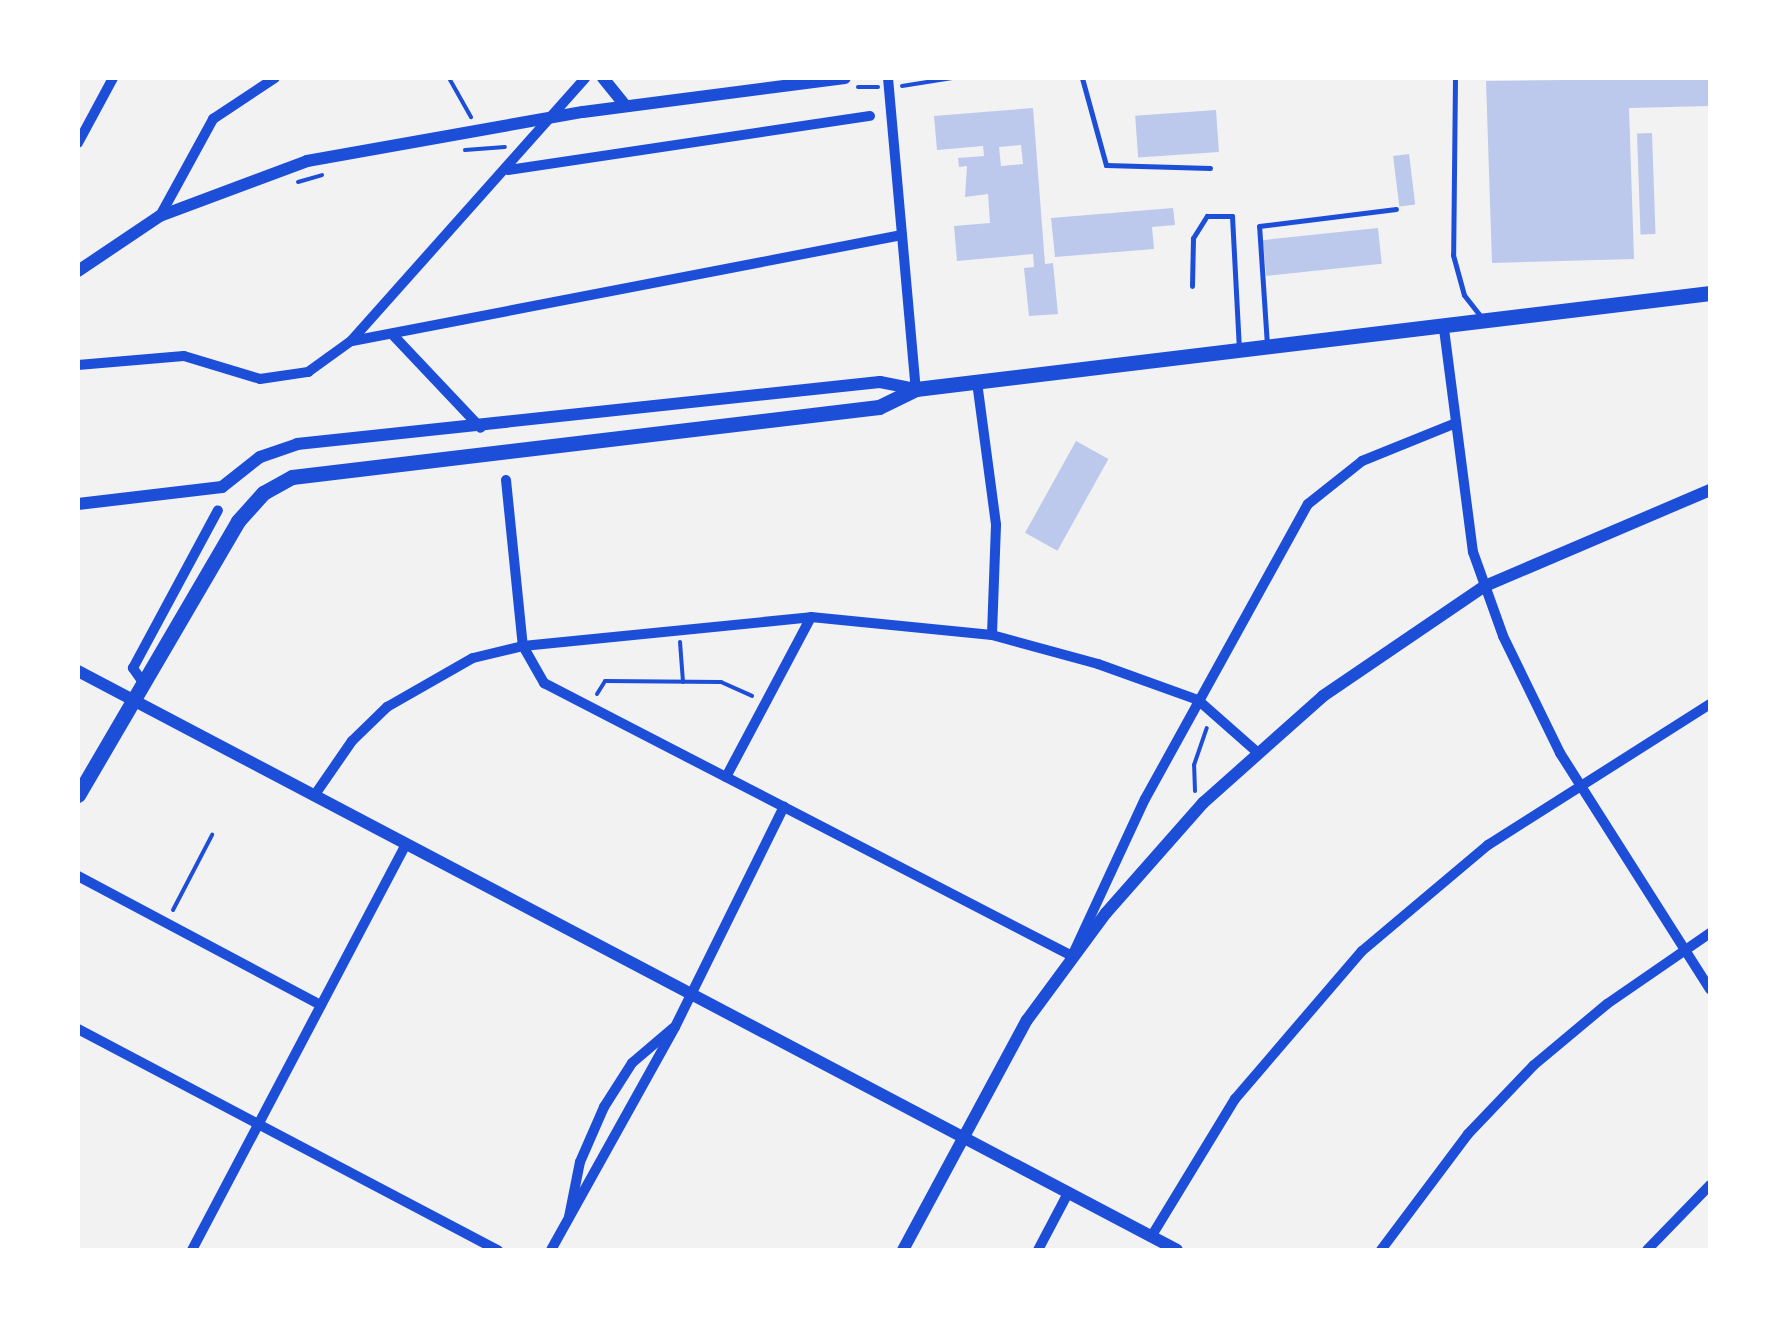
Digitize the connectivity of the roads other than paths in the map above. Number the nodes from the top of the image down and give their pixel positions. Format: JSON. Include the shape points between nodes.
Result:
{"nodes":[{"id":1,"x":113,"y":78,"type":"edge"},
{"id":2,"x":276,"y":78,"type":"edge"},
{"id":3,"x":584,"y":78,"type":"edge"},
{"id":4,"x":603,"y":78,"type":"edge"},
{"id":5,"x":845,"y":78,"type":"edge"},
{"id":6,"x":888,"y":78,"type":"edge"},
{"id":7,"x":1082,"y":78,"type":"edge"},
{"id":8,"x":1455,"y":78,"type":"edge"},
{"id":9,"x":626,"y":106,"type":"junction"},
{"id":10,"x":870,"y":116,"type":"dead end"},
{"id":11,"x":540,"y":122,"type":"junction"},
{"id":12,"x":78,"y":143,"type":"edge"},
{"id":13,"x":1210,"y":168,"type":"dead end"},
{"id":14,"x":508,"y":170,"type":"junction"},
{"id":15,"x":1396,"y":209,"type":"dead end"},
{"id":16,"x":160,"y":216,"type":"junction"},
{"id":17,"x":902,"y":235,"type":"junction"},
{"id":18,"x":78,"y":271,"type":"edge"},
{"id":19,"x":1192,"y":286,"type":"dead end"},
{"id":20,"x":1710,"y":293,"type":"edge"},
{"id":21,"x":1489,"y":324,"type":"junction"},
{"id":22,"x":1444,"y":329,"type":"junction"},
{"id":23,"x":392,"y":334,"type":"junction"},
{"id":24,"x":351,"y":341,"type":"junction"},
{"id":25,"x":1267,"y":350,"type":"junction"},
{"id":26,"x":1239,"y":352,"type":"junction"},
{"id":27,"x":78,"y":365,"type":"edge"},
{"id":28,"x":977,"y":382,"type":"junction"},
{"id":29,"x":916,"y":389,"type":"junction"},
{"id":30,"x":1456,"y":423,"type":"junction"},
{"id":31,"x":482,"y":428,"type":"junction"},
{"id":32,"x":506,"y":480,"type":"dead end"},
{"id":33,"x":1710,"y":490,"type":"edge"},
{"id":34,"x":78,"y":504,"type":"edge"},
{"id":35,"x":218,"y":510,"type":"dead end"},
{"id":36,"x":1485,"y":586,"type":"junction"},
{"id":37,"x":811,"y":617,"type":"junction"},
{"id":38,"x":992,"y":635,"type":"junction"},
{"id":39,"x":523,"y":646,"type":"junction"},
{"id":40,"x":78,"y":671,"type":"edge"},
{"id":41,"x":142,"y":681,"type":"junction"},
{"id":42,"x":128,"y":698,"type":"junction"},
{"id":43,"x":1198,"y":700,"type":"junction"},
{"id":44,"x":1710,"y":704,"type":"edge"},
{"id":45,"x":1257,"y":752,"type":"junction"},
{"id":46,"x":726,"y":777,"type":"junction"},
{"id":47,"x":1580,"y":786,"type":"junction"},
{"id":48,"x":78,"y":795,"type":"edge"},
{"id":49,"x":314,"y":796,"type":"junction"},
{"id":50,"x":784,"y":806,"type":"junction"},
{"id":51,"x":406,"y":844,"type":"junction"},
{"id":52,"x":78,"y":876,"type":"edge"},
{"id":53,"x":1710,"y":933,"type":"edge"},
{"id":54,"x":1685,"y":949,"type":"junction"},
{"id":55,"x":1072,"y":956,"type":"junction"},
{"id":56,"x":1710,"y":989,"type":"edge"},
{"id":57,"x":688,"y":993,"type":"junction"},
{"id":58,"x":321,"y":1005,"type":"junction"},
{"id":59,"x":675,"y":1027,"type":"junction"},
{"id":60,"x":78,"y":1029,"type":"edge"},
{"id":61,"x":258,"y":1124,"type":"junction"},
{"id":62,"x":961,"y":1137,"type":"junction"},
{"id":63,"x":1710,"y":1186,"type":"edge"},
{"id":64,"x":1068,"y":1193,"type":"junction"},
{"id":65,"x":568,"y":1223,"type":"junction"},
{"id":66,"x":1151,"y":1237,"type":"junction"},
{"id":67,"x":192,"y":1250,"type":"edge"},
{"id":68,"x":498,"y":1250,"type":"edge"},
{"id":69,"x":551,"y":1250,"type":"edge"},
{"id":70,"x":903,"y":1250,"type":"edge"},
{"id":71,"x":1038,"y":1250,"type":"edge"},
{"id":72,"x":1177,"y":1250,"type":"edge"},
{"id":73,"x":1381,"y":1250,"type":"edge"},
{"id":74,"x":1647,"y":1250,"type":"edge"}],
"edges":[{"from":1,"to":12,"type":"street"},
{"from":2,"to":16,"type":"street","via":[[213,118]]},
{"from":3,"to":11,"type":"street"},
{"from":4,"to":9,"type":"street"},
{"from":5,"to":9,"type":"street"},
{"from":6,"to":17,"type":"street"},
{"from":7,"to":13,"type":"lane","via":[[1106,165]]},
{"from":8,"to":21,"type":"lane","via":[[1452,255],[1464,295]]},
{"from":9,"to":11,"type":"street"},
{"from":10,"to":14,"type":"street"},
{"from":11,"to":14,"type":"street"},
{"from":11,"to":16,"type":"street","via":[[308,161]]},
{"from":14,"to":24,"type":"street"},
{"from":15,"to":25,"type":"lane","via":[[1259,226]]},
{"from":16,"to":18,"type":"street"},
{"from":17,"to":23,"type":"street"},
{"from":17,"to":29,"type":"street"},
{"from":19,"to":26,"type":"lane","via":[[1192,238],[1207,216],[1232,216]]},
{"from":20,"to":21,"type":"main road"},
{"from":21,"to":22,"type":"main road"},
{"from":22,"to":25,"type":"main road"},
{"from":22,"to":30,"type":"street"},
{"from":23,"to":24,"type":"street"},
{"from":23,"to":31,"type":"street"},
{"from":24,"to":27,"type":"street","via":[[308,372],[284,379],[260,379],[184,356]]},
{"from":25,"to":26,"type":"main road"},
{"from":26,"to":28,"type":"main road"},
{"from":28,"to":29,"type":"main road"},
{"from":28,"to":38,"type":"street","via":[[996,526]]},
{"from":29,"to":31,"type":"street","via":[[880,382]]},
{"from":29,"to":41,"type":"main road","via":[[879,407],[307,473],[277,484],[245,510]]},
{"from":30,"to":36,"type":"street","via":[[1473,552]]},
{"from":30,"to":43,"type":"street","via":[[1362,461],[1308,504]]},
{"from":31,"to":34,"type":"street","via":[[296,444],[260,457],[222,487]]},
{"from":32,"to":39,"type":"street"},
{"from":33,"to":36,"type":"street"},
{"from":35,"to":41,"type":"street","via":[[133,668]]},
{"from":36,"to":45,"type":"street","via":[[1368,662]]},
{"from":36,"to":47,"type":"street","via":[[1524,684]]},
{"from":37,"to":38,"type":"street"},
{"from":37,"to":39,"type":"street"},
{"from":37,"to":46,"type":"street"},
{"from":38,"to":43,"type":"street"},
{"from":39,"to":46,"type":"street","via":[[536,676]]},
{"from":39,"to":49,"type":"street","via":[[450,668],[406,692],[352,741]]},
{"from":40,"to":42,"type":"street"},
{"from":41,"to":42,"type":"main road"},
{"from":42,"to":48,"type":"main road"},
{"from":42,"to":49,"type":"street"},
{"from":43,"to":45,"type":"street"},
{"from":43,"to":55,"type":"street"},
{"from":44,"to":47,"type":"street"},
{"from":45,"to":55,"type":"street","via":[[1203,803]]},
{"from":46,"to":50,"type":"street"},
{"from":47,"to":54,"type":"street"},
{"from":47,"to":66,"type":"street","via":[[1444,878],[1324,990],[1234,1099]]},
{"from":49,"to":51,"type":"street"},
{"from":50,"to":55,"type":"street"},
{"from":50,"to":57,"type":"street"},
{"from":51,"to":57,"type":"street"},
{"from":51,"to":58,"type":"street"},
{"from":52,"to":58,"type":"street"},
{"from":53,"to":54,"type":"street"},
{"from":54,"to":56,"type":"street"},
{"from":54,"to":73,"type":"street","via":[[1607,1004],[1512,1088],[1438,1170]]},
{"from":55,"to":62,"type":"street","via":[[1006,1053]]},
{"from":57,"to":59,"type":"street"},
{"from":57,"to":62,"type":"street"},
{"from":58,"to":61,"type":"street"},
{"from":59,"to":65,"type":"street"},
{"from":59,"to":65,"type":"street","via":[[632,1063],[604,1107],[580,1162]]},
{"from":60,"to":61,"type":"street"},
{"from":61,"to":67,"type":"street"},
{"from":61,"to":68,"type":"street"},
{"from":62,"to":64,"type":"street"},
{"from":62,"to":70,"type":"street"},
{"from":63,"to":74,"type":"street"},
{"from":64,"to":66,"type":"street"},
{"from":64,"to":71,"type":"street"},
{"from":65,"to":69,"type":"street"},
{"from":66,"to":72,"type":"street"}]}
